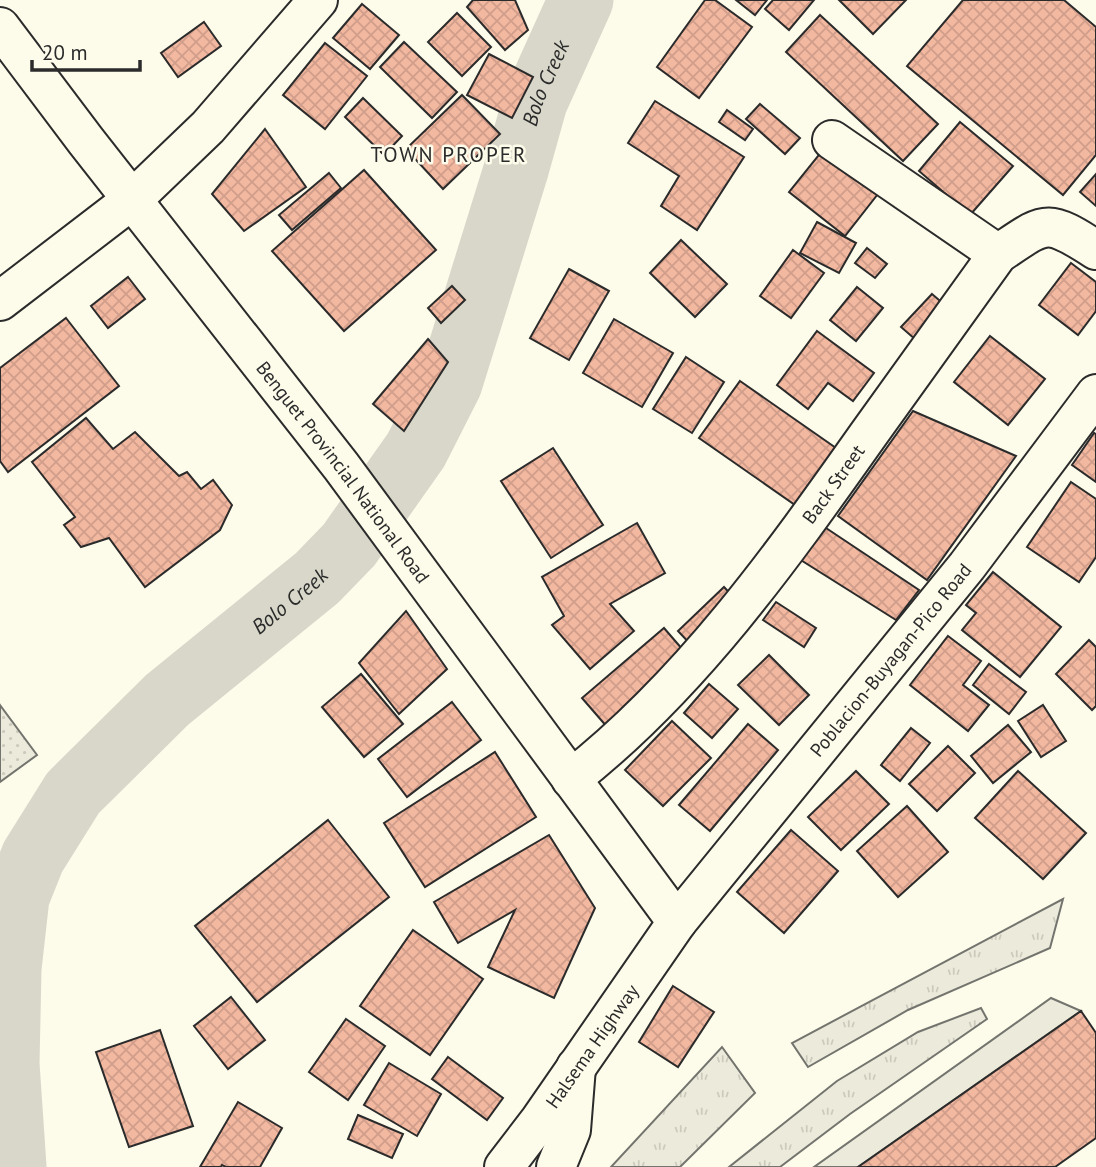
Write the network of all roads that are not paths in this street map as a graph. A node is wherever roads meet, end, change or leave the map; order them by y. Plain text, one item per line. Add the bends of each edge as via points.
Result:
1 (318, 0) edge
2 (0, 27) edge
3 (832, 140) dead end
4 (133, 199) junction
5 (1096, 250) edge
6 (998, 254) junction
7 (0, 301) edge
8 (1096, 394) edge
9 (571, 779) junction
10 (677, 922) junction
11 (576, 1067) junction
12 (504, 1167) edge
13 (556, 1167) edge

1 - 4 main road via 208,127
2 - 4 main road, Benguet Provincial National Road
3 - 6 main road
4 - 7 main road
4 - 9 main road, Benguet Provincial National Road via 341,466
5 - 6 main road, Back Street via 1070,233 1041,227
6 - 9 main road, Back Street via 745,604 618,740
8 - 10 main road, Poblacion-Buyagan-Pico Road via 967,566
9 - 10 main road, Benguet Provincial National Road
10 - 11 main road, Halsema Highway
11 - 12 main road, Halsema Highway
11 - 13 main road via 571,1130

